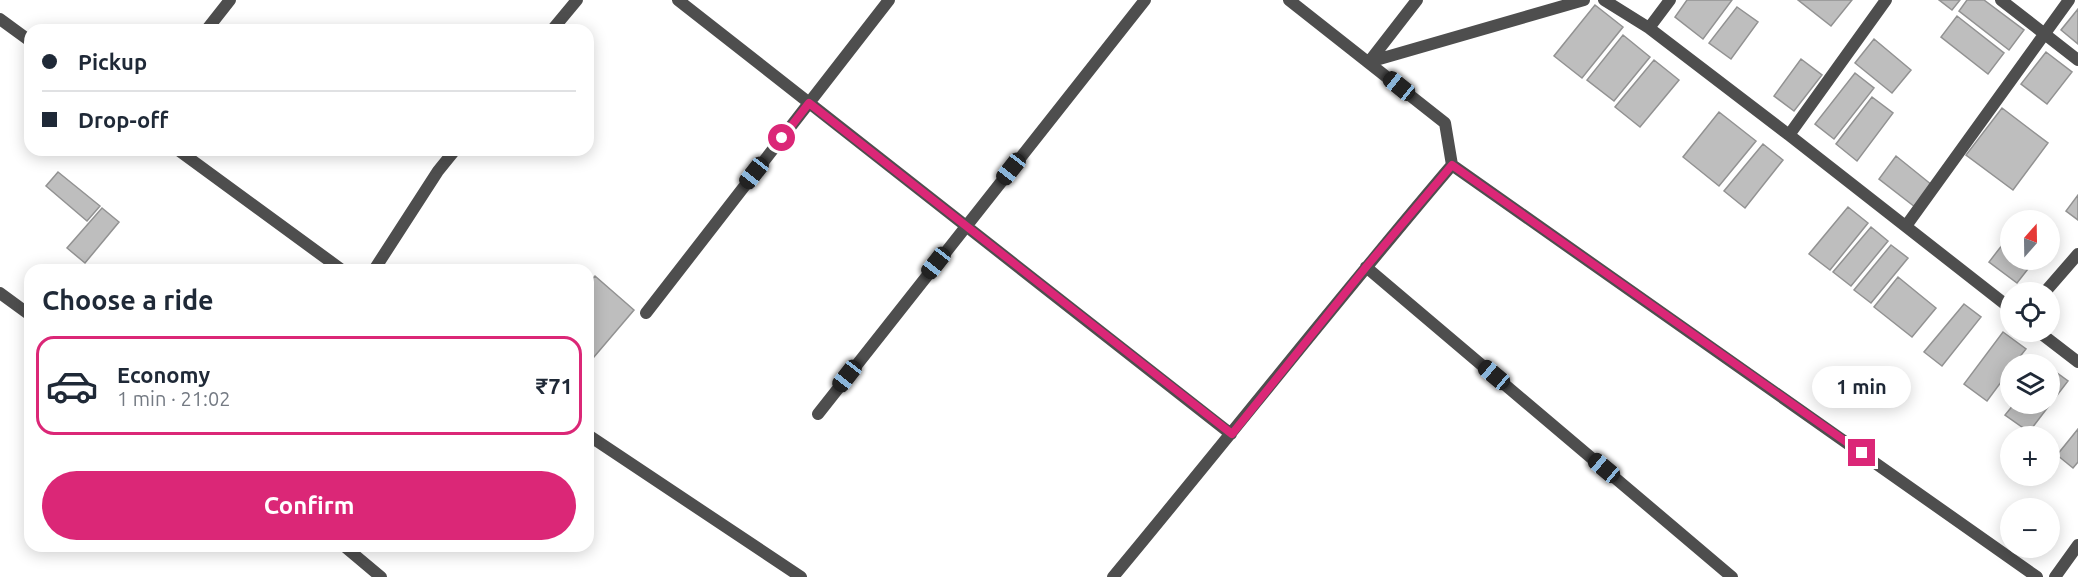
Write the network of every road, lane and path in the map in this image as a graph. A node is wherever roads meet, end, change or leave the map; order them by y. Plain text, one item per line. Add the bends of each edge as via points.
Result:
1 (230, 0) edge
2 (577, 0) edge
3 (678, 0) edge
4 (889, 0) edge
5 (1144, 0) edge
6 (1289, 0) edge
7 (1417, 0) edge
8 (1584, 0) edge
9 (1604, 0) edge
10 (1670, 0) edge
11 (1886, 0) edge
12 (2001, 0) edge
13 (2068, 0) edge
14 (0, 20) edge
15 (211, 24) edge
16 (557, 24) edge
17 (1649, 28) junction
18 (2044, 34) junction
19 (24, 37) edge
20 (2078, 60) edge
21 (1369, 62) junction
22 (809, 103) junction
23 (1789, 135) junction
24 (186, 156) edge
25 (450, 156) edge
26 (1452, 165) junction
27 (966, 226) junction
28 (1905, 226) junction
29 (2078, 254) edge
30 (334, 264) edge
31 (378, 264) edge
32 (1366, 267) junction
33 (2054, 282) edge
34 (0, 294) edge
35 (2000, 300) edge
36 (24, 311) edge
37 (646, 313) dead end
38 (2053, 342) edge
39 (2078, 362) edge
40 (818, 414) dead end
41 (1232, 434) junction
42 (594, 439) edge
43 (2078, 545) edge
44 (351, 552) edge
45 (381, 577) edge
46 (801, 577) edge
47 (1113, 577) edge
48 (1732, 577) edge
49 (2037, 577) edge
50 (2055, 577) edge

1 - 15 street
2 - 16 street
3 - 22 street
4 - 22 street
5 - 27 street
6 - 21 street
7 - 21 street
8 - 21 street
9 - 17 street
10 - 17 street
11 - 23 street
12 - 18 street
13 - 18 street
14 - 19 street
17 - 23 street
18 - 20 street
18 - 28 street
21 - 26 street via 1445,123
22 - 27 street
22 - 37 street
23 - 28 street
24 - 30 street
25 - 31 street
26 - 32 street
26 - 49 street
27 - 40 street
27 - 41 street
28 - 35 street
29 - 33 street
32 - 41 street
32 - 48 street
34 - 36 street
38 - 39 street
41 - 47 street
42 - 46 street
43 - 50 street
44 - 45 street

